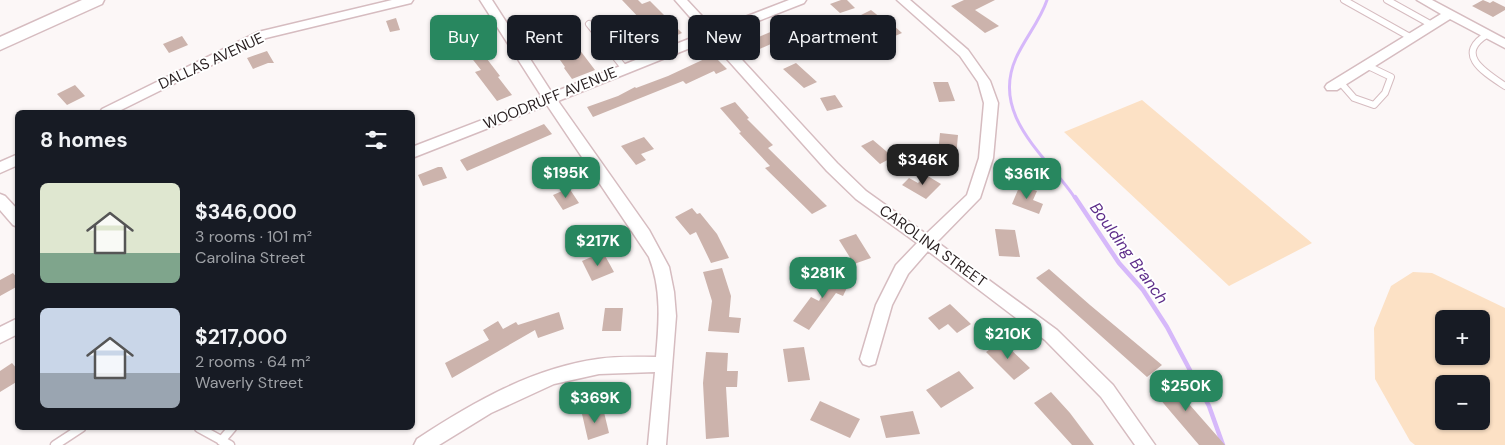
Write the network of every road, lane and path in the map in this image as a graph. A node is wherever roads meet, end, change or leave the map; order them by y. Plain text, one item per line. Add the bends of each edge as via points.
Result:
1 (96, 0) edge
2 (407, 0) edge
3 (486, 0) edge
4 (681, 0) edge
5 (800, 0) edge
6 (903, 0) edge
7 (1344, 0) edge
8 (1387, 0) edge
9 (1423, 0) edge
10 (1450, 14) junction
11 (694, 15) edge
12 (760, 16) edge
13 (589, 24) dead end
14 (1432, 25) junction
15 (1488, 34) junction
16 (1410, 37) junction
17 (0, 44) edge
18 (688, 44) edge
19 (1505, 44) edge
20 (735, 60) edge
21 (1366, 65) junction
22 (625, 69) junction
23 (1336, 84) joint
24 (1505, 86) edge
25 (549, 98) junction
26 (111, 110) edge
27 (415, 152) edge
28 (15, 160) edge
29 (0, 168) edge
30 (0, 200) edge
31 (15, 218) edge
32 (927, 242) junction
33 (15, 327) edge
34 (0, 336) edge
35 (869, 359) dead end
36 (664, 365) junction
37 (78, 430) edge
38 (202, 430) edge
39 (231, 430) edge
40 (225, 443) edge
41 (55, 445) edge
42 (423, 445) edge
43 (658, 445) edge
44 (1146, 445) edge

1 - 17 main road
2 - 26 street, DALLAS AVENUE via 262,36
3 - 25 street
4 - 11 street, CAROLINA STREET
5 - 12 street, WOODRUFF AVENUE
6 - 32 street via 964,53 984,81 991,103 986,158 973,198
7 - 16 lane
8 - 14 lane
9 - 10 street
10 - 14 street
10 - 15 street
13 - 22 lane
14 - 16 street
15 - 19 street
15 - 24 lane via 1475,42 1473,56 1486,72
16 - 21 street
18 - 22 street, WOODRUFF AVENUE
20 - 32 street, CAROLINA STREET via 861,195
21 - 23 street
21 - 23 lane via 1391,78 1382,98 1374,105 1352,97
22 - 25 street, WOODRUFF AVENUE
25 - 27 street, WOODRUFF AVENUE
25 - 36 street via 661,266 669,319
28 - 29 street
30 - 31 street
32 - 35 street via 902,270 888,296
32 - 44 street, CAROLINA STREET via 1051,335 1107,391
33 - 34 street
36 - 42 street via 599,366 550,378 476,414
36 - 43 street
37 - 41 lane
38 - 40 lane
39 - 40 lane

